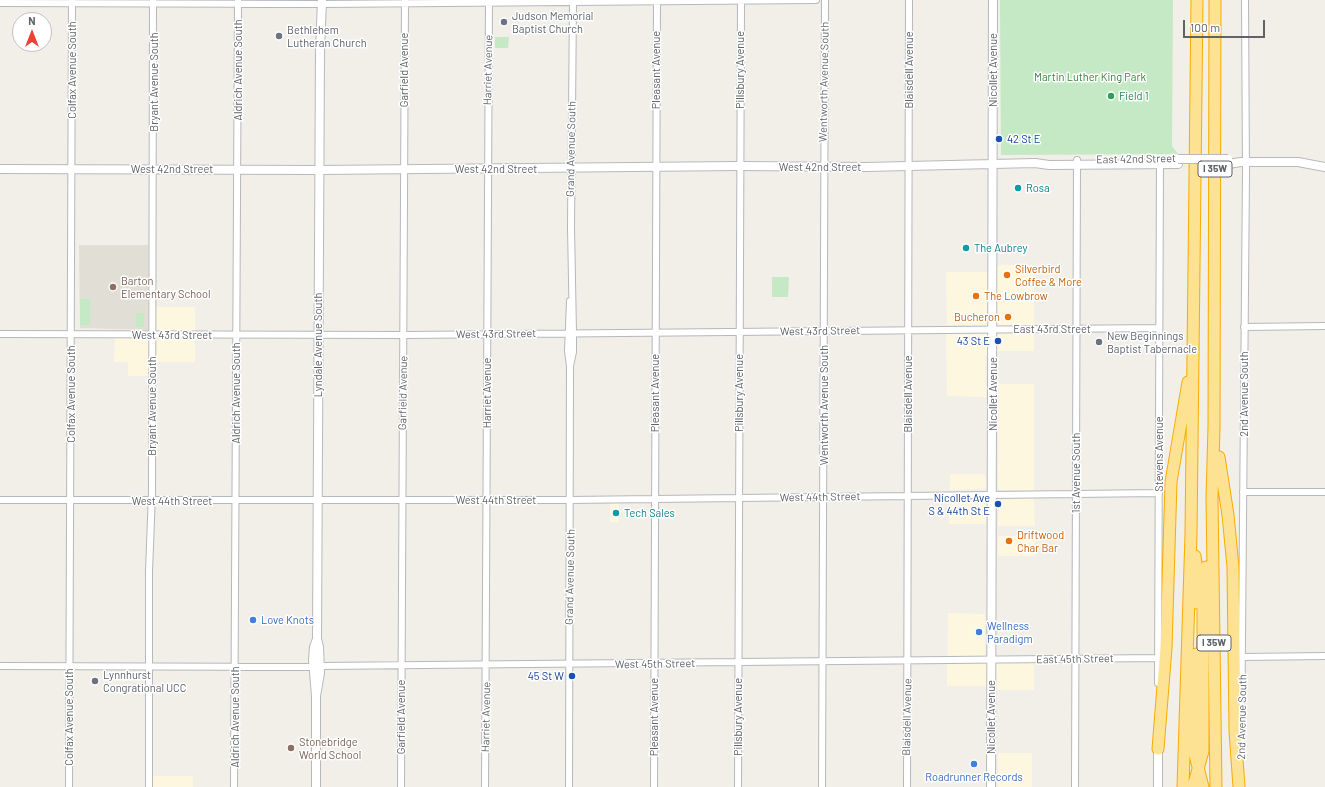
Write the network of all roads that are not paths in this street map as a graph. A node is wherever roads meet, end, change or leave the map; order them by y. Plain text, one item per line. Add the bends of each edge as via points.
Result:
1 (741, 0) edge
2 (816, 0) edge
3 (825, 0) edge
4 (909, 0) edge
5 (993, 0) edge
6 (1197, 0) edge
7 (1215, 0) edge
8 (1245, 0) edge
9 (153, 1) edge
10 (489, 1) edge
11 (573, 1) edge
12 (657, 1) edge
13 (72, 2) edge
14 (238, 2) edge
15 (319, 2) edge
16 (405, 2) edge
17 (0, 3) edge
18 (1077, 162) junction
19 (1160, 162) junction
20 (1246, 162) junction
21 (992, 164) junction
22 (908, 165) junction
23 (739, 166) junction
24 (655, 167) junction
25 (823, 167) junction
26 (1325, 167) edge
27 (72, 168) junction
28 (487, 168) junction
29 (571, 168) junction
30 (0, 169) edge
31 (153, 169) junction
32 (237, 170) junction
33 (319, 170) junction
34 (404, 170) junction
35 (1325, 326) edge
36 (1244, 327) junction
37 (1159, 328) junction
38 (993, 329) junction
39 (1076, 329) junction
40 (908, 330) junction
41 (824, 331) junction
42 (740, 332) junction
43 (570, 333) junction
44 (656, 333) junction
45 (0, 334) edge
46 (71, 334) junction
47 (487, 334) junction
48 (152, 335) junction
49 (236, 335) junction
50 (319, 335) junction
51 (403, 335) junction
52 (1194, 346) junction
53 (1214, 427) junction
54 (1244, 492) junction
55 (1325, 492) edge
56 (1159, 493) junction
57 (1076, 494) junction
58 (993, 495) junction
59 (908, 496) junction
60 (739, 498) junction
61 (824, 498) junction
62 (1212, 498) junction
63 (655, 499) junction
64 (0, 500) edge
65 (70, 500) junction
66 (487, 500) junction
67 (570, 500) junction
68 (152, 501) junction
69 (235, 501) junction
70 (317, 501) junction
71 (402, 501) junction
72 (1191, 534) junction
73 (1325, 656) edge
74 (1243, 657) junction
75 (1158, 658) junction
76 (1075, 659) junction
77 (991, 660) junction
78 (908, 661) junction
79 (823, 662) junction
80 (738, 663) junction
81 (655, 664) junction
82 (487, 665) junction
83 (569, 665) junction
84 (0, 666) edge
85 (70, 666) junction
86 (316, 666) junction
87 (401, 666) junction
88 (150, 667) junction
89 (235, 667) junction
90 (1158, 748) junction
91 (1198, 766) junction
92 (69, 787) edge
93 (150, 787) edge
94 (234, 787) edge
95 (316, 787) edge
96 (401, 787) edge
97 (485, 787) edge
98 (569, 787) edge
99 (654, 787) edge
100 (738, 787) edge
101 (822, 787) edge
102 (907, 787) edge
103 (991, 787) edge
104 (1074, 787) edge
105 (1158, 787) edge
106 (1183, 787) edge
107 (1194, 787) edge
108 (1203, 787) edge
109 (1216, 787) edge
110 (1240, 787) edge

1 - 2 street
1 - 12 street
1 - 23 street, Pillsbury Avenue
3 - 25 street, Wentworth Avenue South
4 - 22 street, Blaisdell Avenue
5 - 21 main road, Nicollet Avenue
6 - 52 highway, I 35W
7 - 53 highway, I 35W
8 - 20 street, 2nd Avenue South
9 - 13 street
9 - 14 street
9 - 31 street, Bryant Avenue South
10 - 11 street
10 - 16 street
10 - 28 street, Harriet Avenue
11 - 12 street
11 - 29 street, Grand Avenue South
12 - 24 street, Pleasant Avenue
13 - 17 street
13 - 27 street, Colfax Avenue South
14 - 15 street
14 - 32 street, Aldrich Avenue South
15 - 16 street
15 - 33 main road, Lyndale Avenue South
16 - 34 street, Garfield Avenue
18 - 19 main road, East 42nd Street
18 - 21 main road, East 42nd Street
18 - 39 street, 1st Avenue South
19 - 20 main road, East 42nd Street
19 - 37 street, Stevens Avenue
20 - 26 main road, East 42nd Street via 1298,162
20 - 36 street, 2nd Avenue South
21 - 22 main road, West 42nd Street
21 - 38 main road, Nicollet Avenue
22 - 25 main road, West 42nd Street
22 - 40 street, Blaisdell Avenue
23 - 24 main road, West 42nd Street
23 - 25 main road, West 42nd Street
23 - 42 street, Pillsbury Avenue
24 - 29 main road, West 42nd Street
24 - 44 street, Pleasant Avenue
25 - 41 street, Wentworth Avenue South
27 - 30 main road, West 42nd Street
27 - 31 main road, West 42nd Street
27 - 46 street, Colfax Avenue South
28 - 29 main road, West 42nd Street
28 - 34 main road, West 42nd Street
28 - 47 street, Harriet Avenue
29 - 43 street, Grand Avenue South
31 - 32 main road, West 42nd Street
31 - 48 street, Bryant Avenue South
32 - 33 main road, West 42nd Street
32 - 49 street, Aldrich Avenue South
33 - 34 main road, West 42nd Street
33 - 50 main road, Lyndale Avenue South
34 - 51 street, Garfield Avenue
35 - 36 street
36 - 54 street, 2nd Avenue South
37 - 39 street, East 43rd Street
37 - 56 street, Stevens Avenue
38 - 39 street, East 43rd Street
38 - 40 street, West 43rd Street
38 - 58 main road, Nicollet Avenue
39 - 57 street, 1st Avenue South
40 - 41 street, West 43rd Street
40 - 59 street, Blaisdell Avenue
41 - 42 street, West 43rd Street
41 - 61 street, Wentworth Avenue South
42 - 44 street, West 43rd Street
42 - 60 street, Pillsbury Avenue
43 - 44 street, West 43rd Street
43 - 47 street, West 43rd Street
43 - 67 street, Grand Avenue South via 573,352 570,366
44 - 63 street, Pleasant Avenue
45 - 46 street, West 43rd Street
46 - 48 street, West 43rd Street
46 - 65 street, Colfax Avenue South
47 - 51 street, West 43rd Street
47 - 66 street, Harriet Avenue
48 - 49 street, West 43rd Street
48 - 68 street, Bryant Avenue South
49 - 50 street, West 43rd Street
49 - 69 street, Aldrich Avenue South
50 - 51 street, West 43rd Street
50 - 70 main road, Lyndale Avenue South
51 - 71 street, Garfield Avenue
52 - 72 highway, I 35W
52 - 90 highway via 1171,482 1166,648
53 - 62 highway, I 35W
53 - 110 highway via 1228,515 1233,567 1235,724
54 - 55 street
54 - 74 street, 2nd Avenue South
56 - 57 street, West 44th Street
56 - 75 street, Stevens Avenue
57 - 58 street, West 44th Street
57 - 76 street, 1st Avenue South
58 - 59 street, West 44th Street
58 - 77 main road, Nicollet Avenue
59 - 61 street, West 44th Street
59 - 78 street, Blaisdell Avenue
60 - 61 street, West 44th Street
60 - 63 street, West 44th Street
60 - 80 street, Pillsbury Avenue
61 - 79 street, Wentworth Avenue South
62 - 91 highway via 1203,607 1203,751
62 - 109 highway, I 35W
63 - 67 street, West 44th Street
63 - 81 street, Pleasant Avenue
64 - 65 street, West 44th Street
65 - 68 street, West 44th Street
65 - 85 street, Colfax Avenue South
66 - 67 street, West 44th Street
66 - 71 street, West 44th Street
66 - 82 street, Harriet Avenue
67 - 83 street, Grand Avenue South
68 - 69 street, West 44th Street
68 - 88 street, Bryant Avenue South via 149,571
69 - 70 street, West 44th Street
69 - 89 street, Aldrich Avenue South
70 - 71 street, West 44th Street
70 - 86 main road, Lyndale Avenue South via 317,639 314,647
71 - 87 street, Garfield Avenue
72 - 91 highway via 1197,570 1194,751
72 - 106 highway, I 35W
73 - 74 street
74 - 110 street, 2nd Avenue South
75 - 76 street, East 45th Street
75 - 90 street, Stevens Avenue
76 - 77 street, East 45th Street
76 - 104 street, 1st Avenue South
77 - 78 street, West 45th Street
77 - 103 main road, Nicollet Avenue
78 - 79 street, West 45th Street
78 - 102 street, Blaisdell Avenue
79 - 80 street, West 45th Street
79 - 101 street, Wentworth Avenue South
80 - 81 street, West 45th Street
80 - 100 street, Pillsbury Avenue
81 - 83 street, West 45th Street
81 - 99 street, Pleasant Avenue
82 - 83 street, West 45th Street
82 - 87 street, West 45th Street
82 - 97 street, Harriet Avenue
83 - 98 street, Grand Avenue South
84 - 85 street, West 45th Street
85 - 88 street, West 45th Street
85 - 92 street, Colfax Avenue South
86 - 87 street, West 45th Street
86 - 89 street, West 45th Street
86 - 95 main road, Lyndale Avenue South
87 - 96 street, Garfield Avenue
88 - 89 street, West 45th Street
88 - 93 street, Bryant Avenue South
89 - 94 street, Aldrich Avenue South
90 - 105 main road
91 - 107 highway
91 - 108 highway

